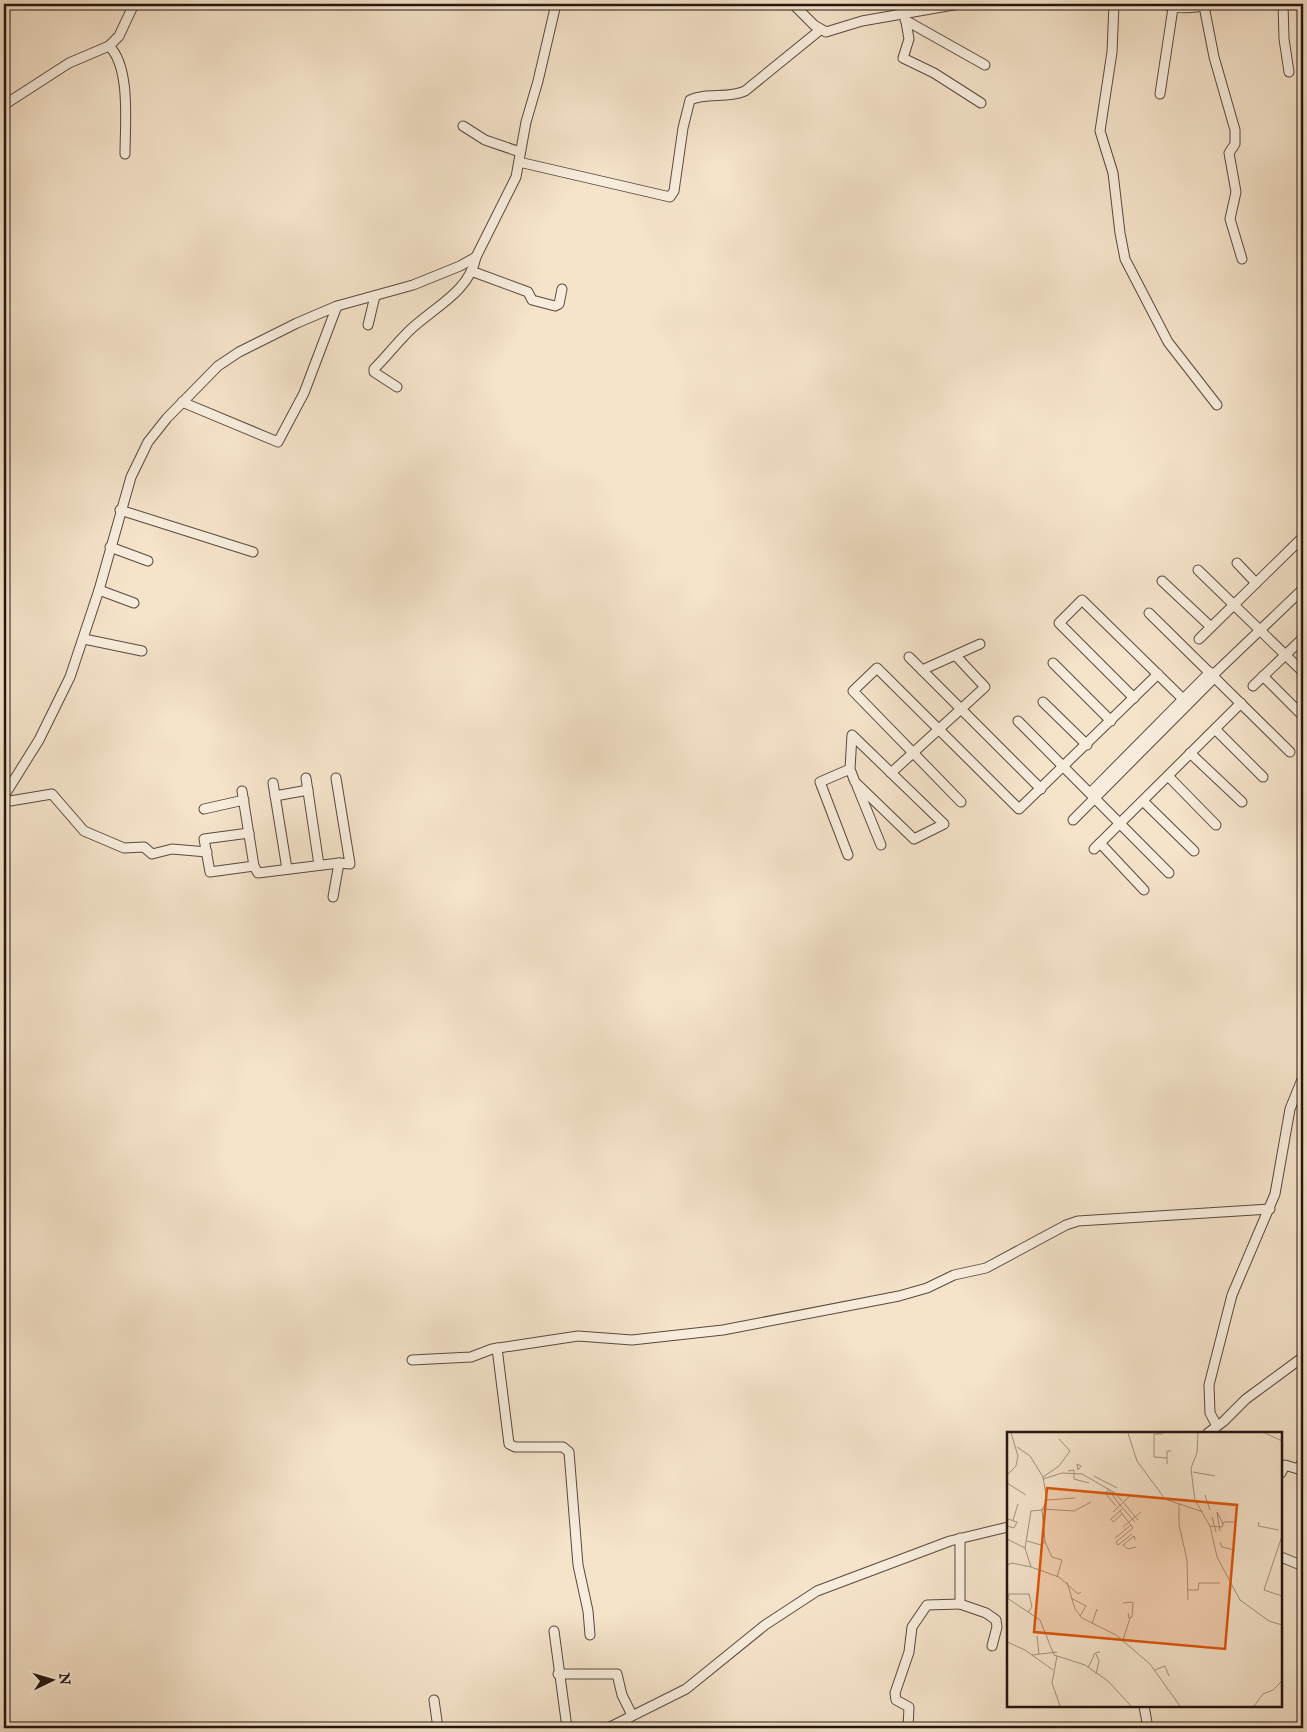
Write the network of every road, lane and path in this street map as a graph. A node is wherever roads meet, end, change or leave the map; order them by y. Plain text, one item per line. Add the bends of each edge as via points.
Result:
1 (134, 4) edge
2 (556, 4) edge
3 (793, 4) edge
4 (959, 4) edge
5 (1114, 4) edge
6 (1164, 4) edge
7 (1282, 4) edge
8 (1208, 5) edge
9 (1173, 8) junction
10 (903, 18) junction
11 (820, 30) junction
12 (109, 46) junction
13 (985, 65) dead end
14 (1289, 72) dead end
15 (1160, 94) dead end
16 (981, 103) dead end
17 (4, 105) edge
18 (464, 126) dead end
19 (125, 154) dead end
20 (519, 157) junction
21 (476, 256) junction
22 (1242, 259) dead end
23 (471, 271) junction
24 (562, 289) dead end
25 (375, 296) junction
26 (337, 306) junction
27 (368, 325) dead end
28 (398, 387) dead end
29 (182, 402) junction
30 (1217, 405) dead end
31 (120, 510) junction
32 (1303, 538) edge
33 (110, 547) junction
34 (253, 552) dead end
35 (148, 561) dead end
36 (1237, 563) dead end
37 (1198, 570) dead end
38 (1162, 581) dead end
39 (1256, 583) junction
40 (1303, 589) edge
41 (99, 590) junction
42 (134, 602) dead end
43 (1234, 604) junction
44 (1149, 613) dead end
45 (1211, 627) junction
46 (1260, 629) junction
47 (1303, 638) edge
48 (84, 639) junction
49 (1198, 639) dead end
50 (980, 644) dead end
51 (142, 651) dead end
52 (1286, 654) junction
53 (956, 656) junction
54 (909, 658) dead end
55 (1053, 663) dead end
56 (922, 670) junction
57 (1303, 672) edge
58 (1158, 674) junction
59 (1213, 675) junction
60 (1263, 676) junction
61 (1253, 686) dead end
62 (1134, 698) junction
63 (1183, 699) junction
64 (1043, 702) dead end
65 (1241, 703) junction
66 (960, 709) junction
67 (1301, 714) dead end
68 (1018, 721) dead end
69 (1111, 721) junction
70 (938, 728) junction
71 (1215, 729) junction
72 (1087, 745) junction
73 (913, 752) junction
74 (1290, 752) dead end
75 (1190, 753) junction
76 (1064, 767) junction
77 (850, 769) junction
78 (891, 773) junction
79 (1168, 776) junction
80 (1263, 777) dead end
81 (306, 778) dead end
82 (336, 778) dead end
83 (855, 782) junction
84 (273, 783) dead end
85 (1041, 789) junction
86 (308, 790) junction
87 (242, 791) dead end
88 (1093, 794) junction
89 (4, 796) edge
90 (275, 796) junction
91 (244, 800) junction
92 (1143, 801) junction
93 (4, 802) edge
94 (962, 802) dead end
95 (1242, 802) dead end
96 (204, 808) dead end
97 (1073, 820) dead end
98 (1121, 823) junction
99 (1216, 825) dead end
100 (249, 832) junction
101 (881, 845) dead end
102 (1194, 851) dead end
103 (206, 852) junction
104 (848, 855) dead end
105 (339, 863) junction
106 (319, 865) junction
107 (254, 866) junction
108 (287, 869) junction
109 (1169, 873) dead end
110 (1144, 890) dead end
111 (333, 897) dead end
112 (1303, 1077) edge
113 (1270, 1209) junction
114 (497, 1348) junction
115 (1303, 1357) edge
116 (412, 1360) dead end
117 (1217, 1426) junction
118 (1209, 1432) edge
119 (1303, 1462) edge
120 (1282, 1471) edge
121 (1007, 1527) edge
122 (960, 1538) junction
123 (1282, 1558) edge
124 (1303, 1566) edge
125 (960, 1604) junction
126 (554, 1631) dead end
127 (590, 1635) dead end
128 (992, 1646) dead end
129 (558, 1674) junction
130 (434, 1700) dead end
131 (1144, 1707) edge
132 (632, 1715) junction
133 (438, 1728) edge
134 (567, 1728) edge
135 (608, 1728) edge
136 (908, 1728) edge
137 (1148, 1728) edge

1 - 12 street via 119,36
2 - 20 street
3 - 11 street
4 - 10 street
5 - 30 street via 1112,52 1100,131 1113,173 1125,259 1168,342
6 - 9 street
7 - 14 street via 1284,49
8 - 9 street
8 - 22 street via 1214,56 1235,130 1235,144 1229,154 1236,192 1230,219
9 - 15 street
10 - 11 street via 862,21 830,32
10 - 13 street
10 - 16 street via 909,39 902,55 904,60 934,73
11 - 20 street via 745,91 732,96 690,100 674,191 670,197 603,183
12 - 17 street via 69,63
12 - 19 street via 115,52 124,83
18 - 20 street
20 - 21 street via 516,177
21 - 23 street
21 - 25 street via 418,284
23 - 24 street via 528,292 533,300 556,306
23 - 28 street via 452,297 409,331 374,369
25 - 26 street
25 - 27 street
26 - 29 street via 229,358
26 - 29 street via 304,393 278,442
29 - 31 street via 144,450 130,477
31 - 33 street
31 - 34 street
32 - 39 street
33 - 35 street
33 - 41 street
36 - 39 street
37 - 43 street
38 - 45 street
39 - 43 street
40 - 46 street
41 - 42 street
41 - 48 street
43 - 45 street
43 - 46 street
44 - 59 street
45 - 49 street
46 - 52 street
46 - 59 street
47 - 52 street
48 - 51 street
48 - 89 street via 46,726
50 - 53 street
52 - 57 street
52 - 60 street
53 - 56 street
53 - 66 street via 985,687
54 - 56 street
55 - 69 street
56 - 66 street
58 - 62 street
58 - 62 street via 1082,600 1059,622
58 - 63 street
59 - 63 street
59 - 65 street
59 - 88 street
60 - 61 street
60 - 67 street
62 - 69 street
63 - 88 street
64 - 72 street
65 - 71 street
65 - 74 street
66 - 70 street
66 - 85 street
68 - 76 street
69 - 72 street
70 - 73 street
70 - 73 street via 877,668 853,691
70 - 85 street via 1019,809
71 - 75 street
71 - 80 street
72 - 76 street
73 - 78 street
73 - 94 street
75 - 79 street
75 - 95 street
76 - 85 street
76 - 88 street
77 - 78 street via 852,734
77 - 83 street
77 - 104 street via 820,782
78 - 83 street via 944,824 914,839
79 - 92 street
79 - 99 street
81 - 86 street
82 - 105 street via 350,864
83 - 101 street
84 - 90 street
86 - 90 street
86 - 106 street
87 - 91 street
88 - 97 street
88 - 98 street
90 - 108 street
91 - 96 street
91 - 100 street
92 - 98 street
92 - 102 street
93 - 103 street via 52,794 84,831 124,848 144,847 152,854 172,849
98 - 109 street
98 - 110 street via 1097,846
100 - 103 street via 204,840
100 - 107 street
103 - 107 street via 210,872
105 - 106 street
105 - 111 street
106 - 108 street
107 - 108 street via 258,873
112 - 113 street via 1290,1109
113 - 114 street via 1078,1222 1066,1225 986,1268 954,1275 927,1288 774,1320 638,1340 608,1340 582,1335
113 - 117 street via 1232,1295 1209,1385 1210,1412
114 - 116 street via 471,1357
114 - 127 street via 509,1444 515,1447 563,1447 569,1452 578,1565
115 - 117 street via 1246,1399
117 - 118 street
119 - 120 street via 1298,1469 1285,1465
121 - 122 street
122 - 125 street
122 - 132 street via 817,1591 765,1625 686,1688
123 - 124 street
125 - 128 street via 996,1620
125 - 136 street via 927,1605 912,1627 909,1652 895,1693 896,1700 909,1707
126 - 129 street
129 - 132 street via 617,1674 622,1695
129 - 134 street
130 - 133 street
131 - 137 street
132 - 135 street

